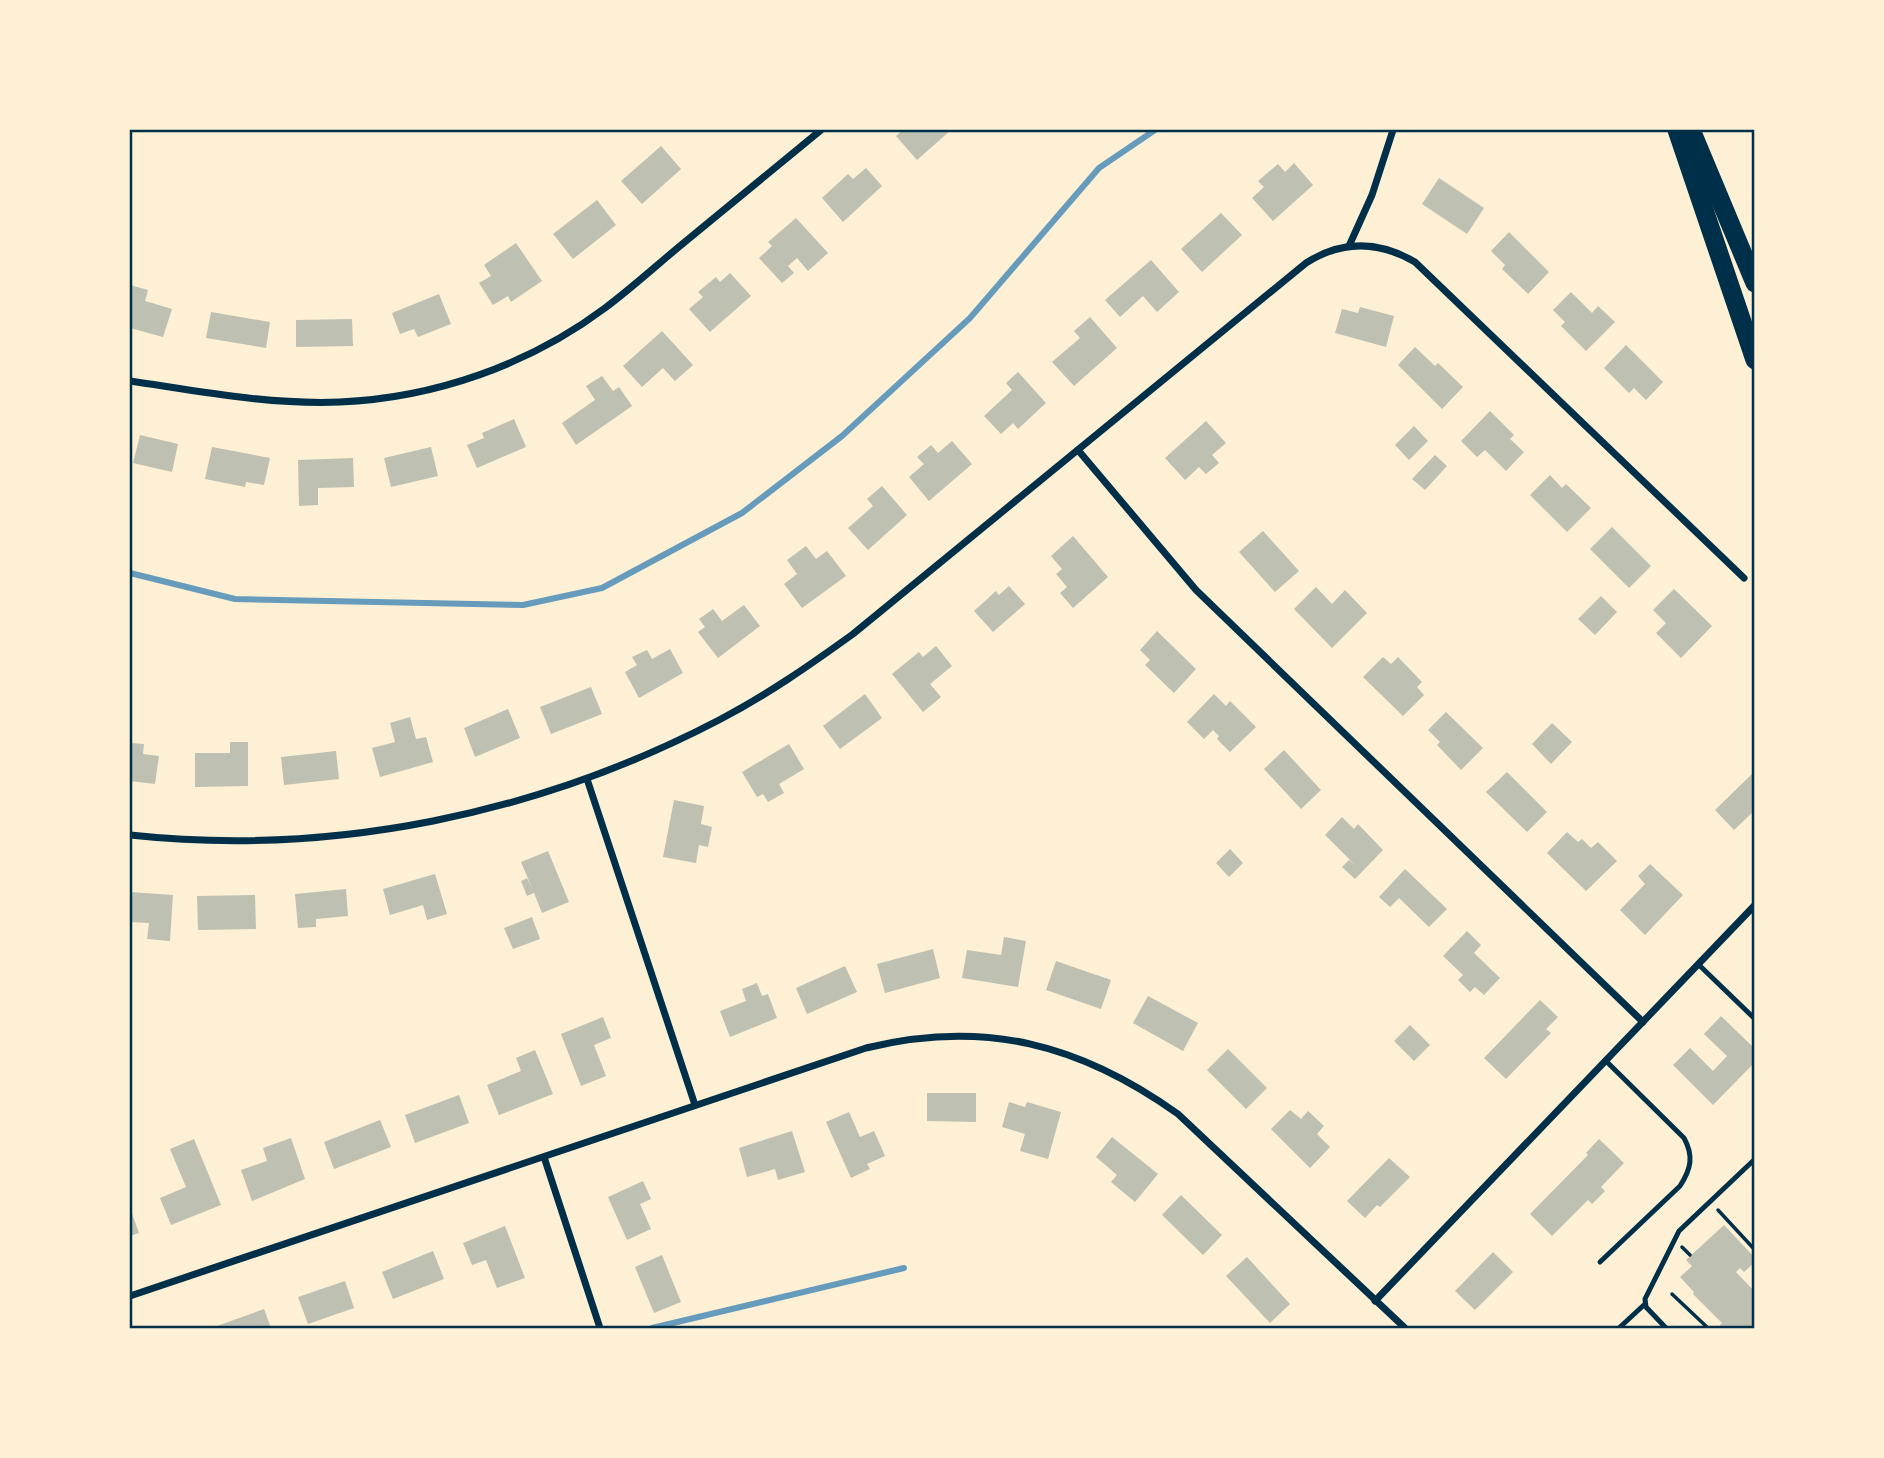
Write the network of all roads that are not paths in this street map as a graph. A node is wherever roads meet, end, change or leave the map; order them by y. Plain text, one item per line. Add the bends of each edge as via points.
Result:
1 (821, 130) edge
2 (1394, 130) edge
3 (1677, 130) edge
4 (1691, 130) edge
5 (1349, 246) junction
6 (1755, 283) edge
7 (1755, 360) edge
8 (130, 381) edge
9 (1078, 450) junction
10 (1744, 578) dead end
11 (587, 779) junction
12 (130, 835) edge
13 (1755, 905) edge
14 (1698, 964) junction
15 (1755, 1019) edge
16 (1643, 1022) junction
17 (1605, 1060) junction
18 (695, 1105) junction
19 (544, 1157) junction
20 (1755, 1159) edge
21 (1600, 1262) dead end
22 (130, 1296) edge
23 (1376, 1301) junction
24 (1645, 1304) junction
25 (600, 1328) edge
26 (1405, 1328) edge
27 (1619, 1328) edge
28 (1666, 1328) edge

1 - 8 street via 604,308 519,359 465,380 384,398 338,402 256,399
2 - 5 street
3 - 7 highway
4 - 6 highway
5 - 9 street via 1306,263
5 - 10 street via 1383,247 1415,262
9 - 11 street via 887,608 805,668 720,719
9 - 16 street via 1196,590
11 - 12 street via 481,811 361,833 245,840
11 - 18 street
13 - 14 street
14 - 15 lane
14 - 16 street
16 - 17 street
17 - 21 lane via 1684,1138 1691,1161 1680,1186
17 - 23 street
18 - 19 street
18 - 23 street via 866,1048 926,1036 1022,1042 1069,1054 1107,1069 1178,1114
19 - 22 street
19 - 25 street
20 - 24 lane via 1677,1234
23 - 26 street
24 - 27 lane
24 - 28 lane

